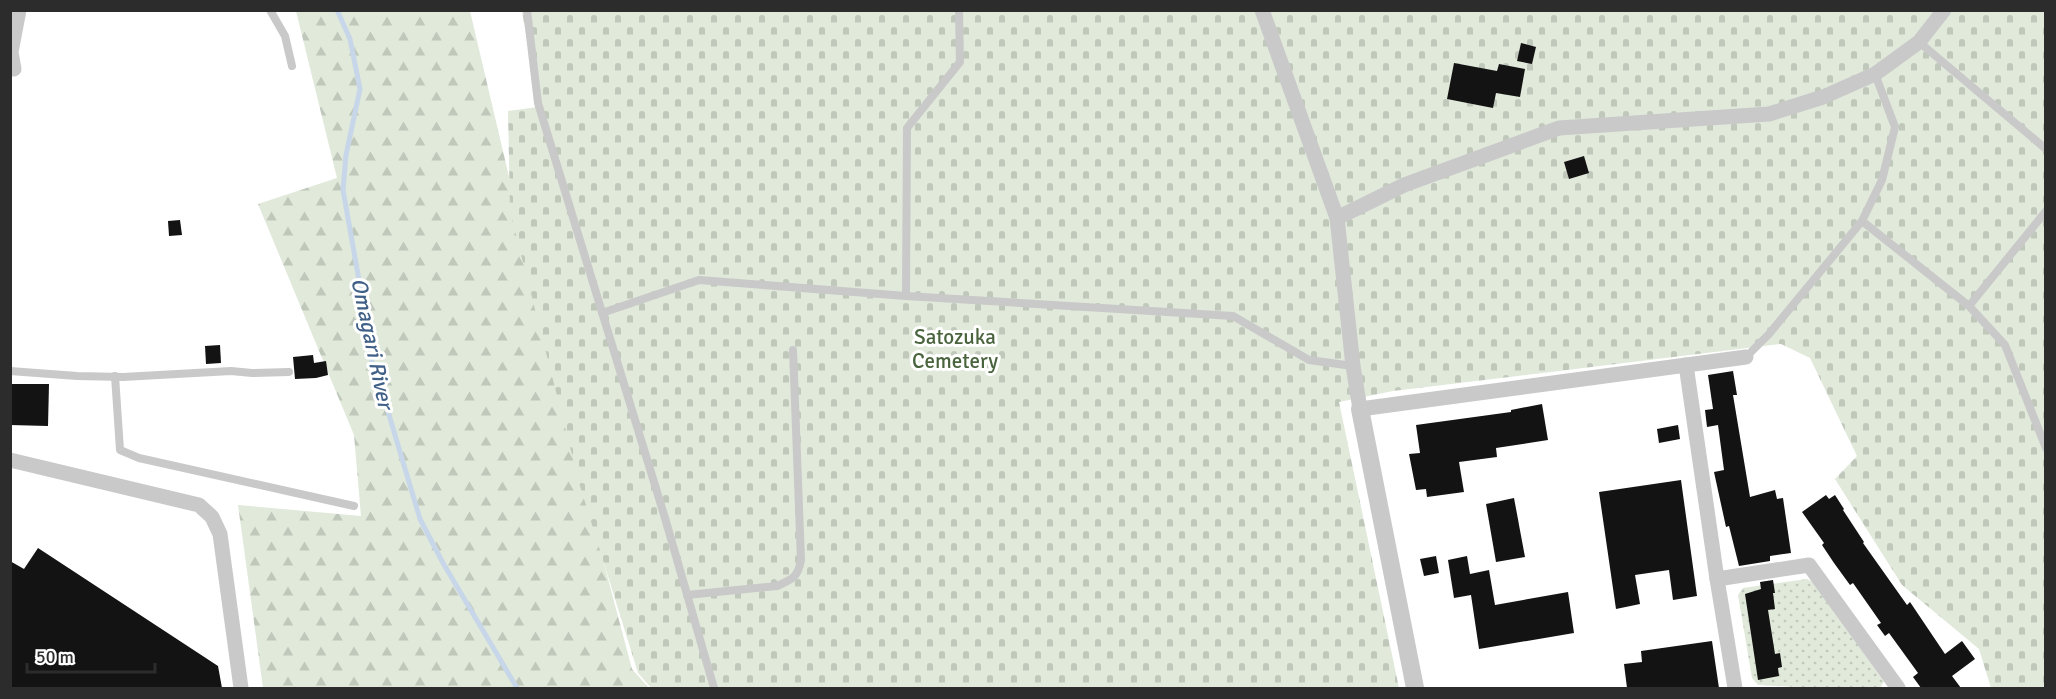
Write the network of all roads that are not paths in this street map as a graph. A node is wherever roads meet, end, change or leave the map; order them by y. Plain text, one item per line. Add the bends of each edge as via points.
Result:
1 (19, 10) edge
2 (270, 10) edge
3 (527, 10) edge
4 (959, 10) edge
5 (1262, 10) edge
6 (1944, 10) edge
7 (1919, 42) junction
8 (292, 66) dead end
9 (14, 69) dead end
10 (1875, 74) junction
11 (2046, 148) edge
12 (2046, 211) edge
13 (1337, 218) junction
14 (1862, 221) junction
15 (906, 296) junction
16 (1969, 306) junction
17 (602, 313) junction
18 (793, 350) dead end
19 (1746, 357) joint
20 (1686, 365) junction
21 (1353, 366) junction
22 (10, 371) edge
23 (289, 372) dead end
24 (115, 376) junction
25 (1360, 409) junction
26 (2046, 448) edge
27 (10, 460) edge
28 (354, 506) dead end
29 (1717, 579) junction
30 (687, 595) junction
31 (241, 688) edge
32 (714, 688) edge
33 (1415, 688) edge
34 (1735, 688) edge
35 (1898, 688) edge

1 - 9 street via 11,52
2 - 8 lane via 285,36
3 - 17 lane via 538,103
4 - 15 lane via 960,62 907,128
5 - 13 street
6 - 7 street
7 - 10 street
7 - 11 lane
10 - 13 street via 1823,97 1769,114 1559,128 1404,185
10 - 14 lane via 1895,127 1882,180
12 - 16 lane
13 - 21 street
14 - 16 lane
14 - 19 lane
15 - 17 lane via 699,280
15 - 21 lane via 1233,316 1309,360
16 - 26 lane via 2005,345
17 - 30 lane
18 - 30 lane via 799,572 777,586
19 - 20 street
20 - 25 street
20 - 29 street
21 - 25 street
22 - 24 lane
23 - 24 lane
24 - 28 lane via 120,450 139,458
25 - 33 street
27 - 31 street via 199,505 212,517 220,534
29 - 34 street
29 - 35 street via 1809,565
30 - 32 lane

